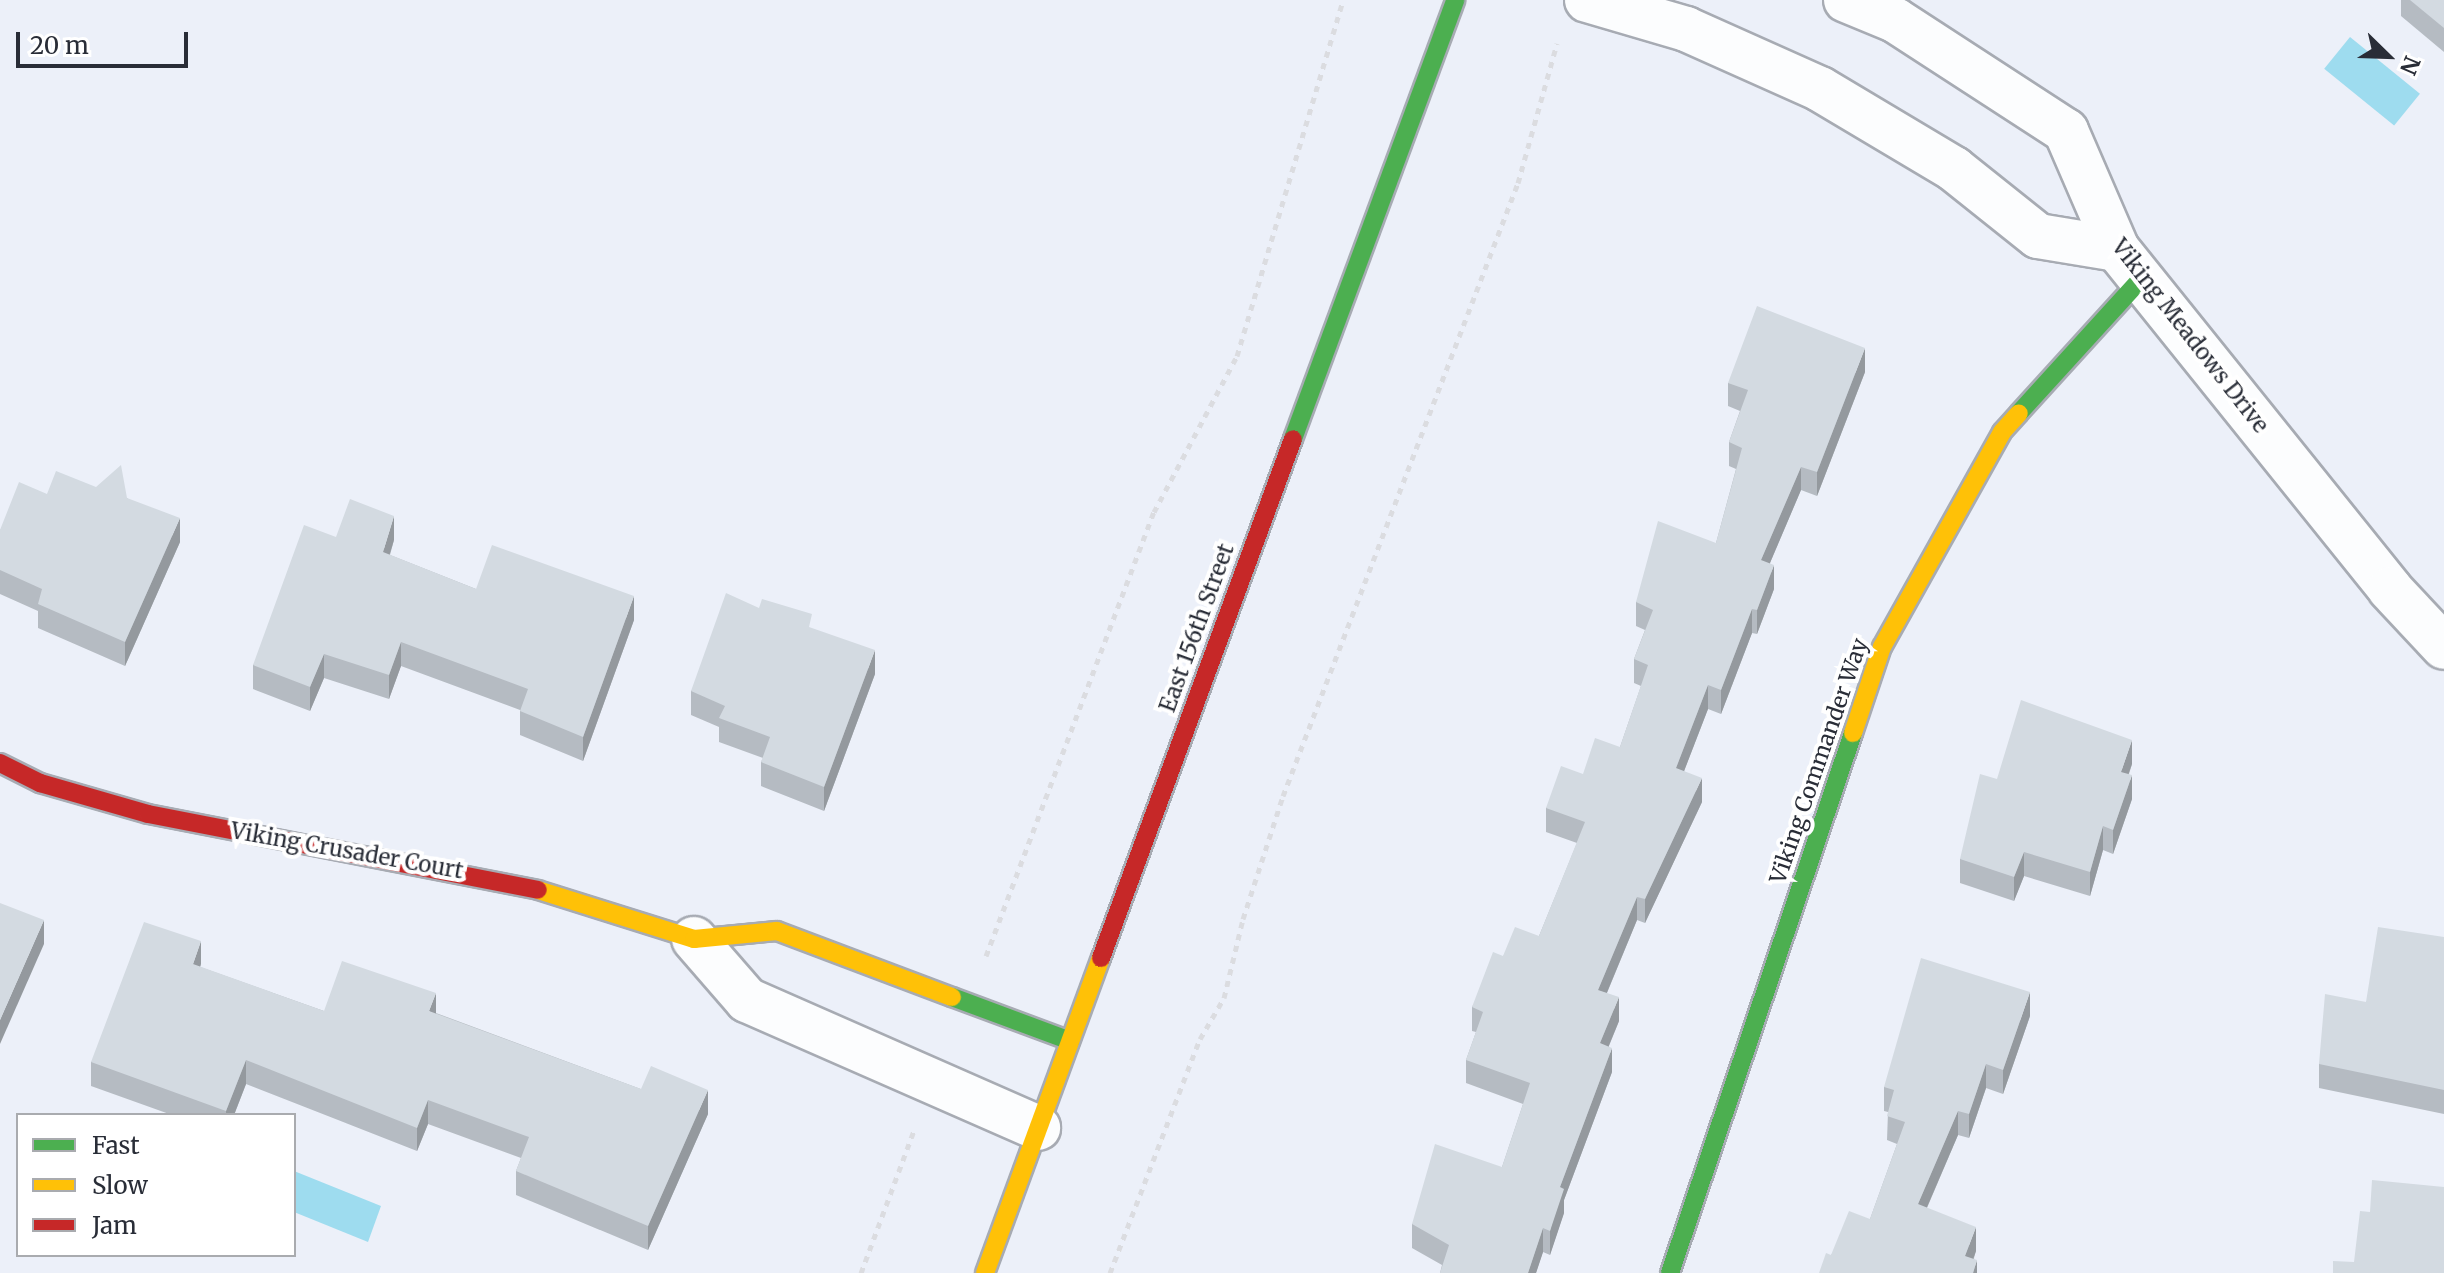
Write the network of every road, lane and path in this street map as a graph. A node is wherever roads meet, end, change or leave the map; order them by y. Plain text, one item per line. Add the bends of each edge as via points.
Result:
1 (1343, 0) edge
2 (1455, 0) edge
3 (1846, 0) edge
4 (1574, 14) edge
5 (2129, 264) junction
6 (2444, 647) edge
7 (0, 763) edge
8 (694, 939) junction
9 (967, 1006) junction
10 (1070, 1041) junction
11 (931, 1083) junction
12 (1038, 1128) junction
13 (861, 1273) edge
14 (985, 1273) edge
15 (1110, 1273) edge
16 (1670, 1273) edge

1 - 9 path via 1237,356 1154,512
2 - 10 street, East 156th Street
3 - 5 street, Viking Meadows Drive via 1895,20 2066,131
4 - 5 street via 1686,29 1820,89 1954,169 2038,236
4 - 15 path via 1518,183 1283,796 1224,998 1200,1039
5 - 6 street, Viking Meadows Drive via 2390,589
5 - 16 street, Viking Commander Way via 2002,432 1882,647
7 - 8 street, Viking Crusader Court via 40,783 148,814 510,881
8 - 9 street, Viking Crusader Court via 777,931
8 - 11 street via 747,1000
9 - 10 street, Viking Crusader Court
10 - 12 street, East 156th Street
11 - 12 street
11 - 13 path
12 - 14 street, East 156th Street

